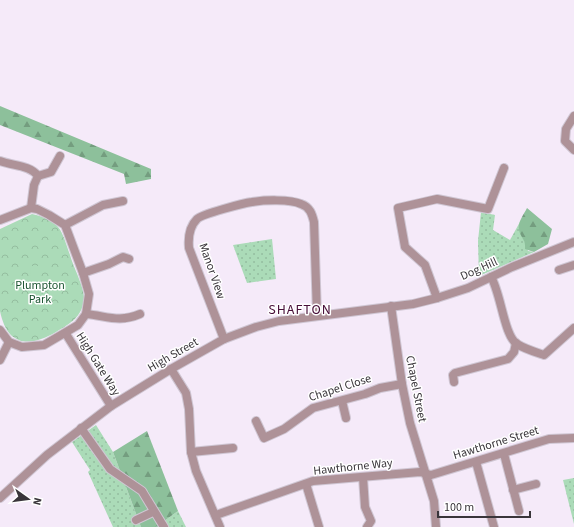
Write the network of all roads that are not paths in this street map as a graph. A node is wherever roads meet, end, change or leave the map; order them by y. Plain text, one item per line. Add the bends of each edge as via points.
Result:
1 (574, 116) edge
2 (574, 150) edge
3 (60, 156) dead end
4 (0, 161) edge
5 (504, 168) dead end
6 (38, 176) junction
7 (123, 201) dead end
8 (31, 208) junction
9 (0, 220) edge
10 (65, 225) junction
11 (574, 242) edge
12 (129, 259) dead end
13 (574, 265) edge
14 (559, 270) dead end
15 (83, 273) junction
16 (492, 277) junction
17 (437, 298) junction
18 (391, 306) junction
19 (86, 314) junction
20 (140, 314) dead end
21 (317, 315) junction
22 (574, 328) edge
23 (0, 330) edge
24 (66, 334) junction
25 (224, 339) junction
26 (9, 342) junction
27 (516, 343) junction
28 (0, 360) edge
29 (171, 369) junction
30 (454, 382) dead end
31 (402, 384) junction
32 (342, 401) junction
33 (111, 406) junction
34 (346, 418) dead end
35 (256, 421) dead end
36 (81, 428) junction
37 (574, 438) edge
38 (233, 448) dead end
39 (191, 452) junction
40 (504, 454) junction
41 (476, 462) junction
42 (426, 474) junction
43 (363, 477) junction
44 (306, 484) junction
45 (536, 484) dead end
46 (513, 490) junction
47 (0, 498) edge
48 (519, 511) dead end
49 (153, 512) junction
50 (216, 515) junction
51 (136, 520) dead end
52 (164, 527) edge
53 (220, 527) edge
54 (319, 527) edge
55 (368, 527) edge
56 (436, 527) edge
57 (494, 527) edge

1 - 2 street via 566,128 565,141
3 - 6 street via 51,172
4 - 6 street via 34,170
5 - 17 street via 503,180 492,209 436,199 398,208 405,247 426,265
6 - 8 street
7 - 10 street via 103,205
8 - 9 street
8 - 10 street
10 - 15 street
11 - 16 street, Dog Hill
12 - 15 street via 123,257
13 - 14 street
15 - 19 street via 89,294
16 - 17 street, Dog Hill
16 - 27 street via 510,337
17 - 18 street, Dog Hill
18 - 21 street, High Street
18 - 31 street, Chapel Street
19 - 20 street via 117,320
19 - 24 street via 78,325
21 - 25 street, High Street via 256,327
21 - 25 street, Manor View via 312,213 301,204 291,201 252,202 198,218 191,227 188,237 189,248
22 - 27 street via 544,355
23 - 26 street
24 - 26 street via 44,345 33,347 22,347
24 - 33 street, High Gate Way
25 - 29 street, High Street
26 - 28 street
27 - 30 street via 514,352 508,359 455,373
29 - 33 street, High Street
29 - 39 street via 186,393
31 - 32 street, Chapel Close via 380,388
31 - 42 street, Chapel Street via 410,423
32 - 34 street
32 - 35 street, Chapel Close via 313,408 284,429 264,438
33 - 36 street, High Street
36 - 47 street, High Street
36 - 49 street via 110,469 142,491 151,503
37 - 40 street, Hawthorne Street via 549,439
38 - 39 street
39 - 50 street via 196,471
40 - 41 street, Hawthorne Street
40 - 46 street
41 - 42 street, Hawthorne Street via 431,475
41 - 57 street
42 - 43 street, Hawthorne Way via 420,472
42 - 56 street, Chapel Street via 434,501
43 - 44 street, Hawthorne Way via 313,481
43 - 55 street via 365,507 371,520
44 - 50 street, Hawthorne Way
44 - 54 street
45 - 46 street
46 - 48 street
49 - 51 street
49 - 52 street
50 - 53 street

